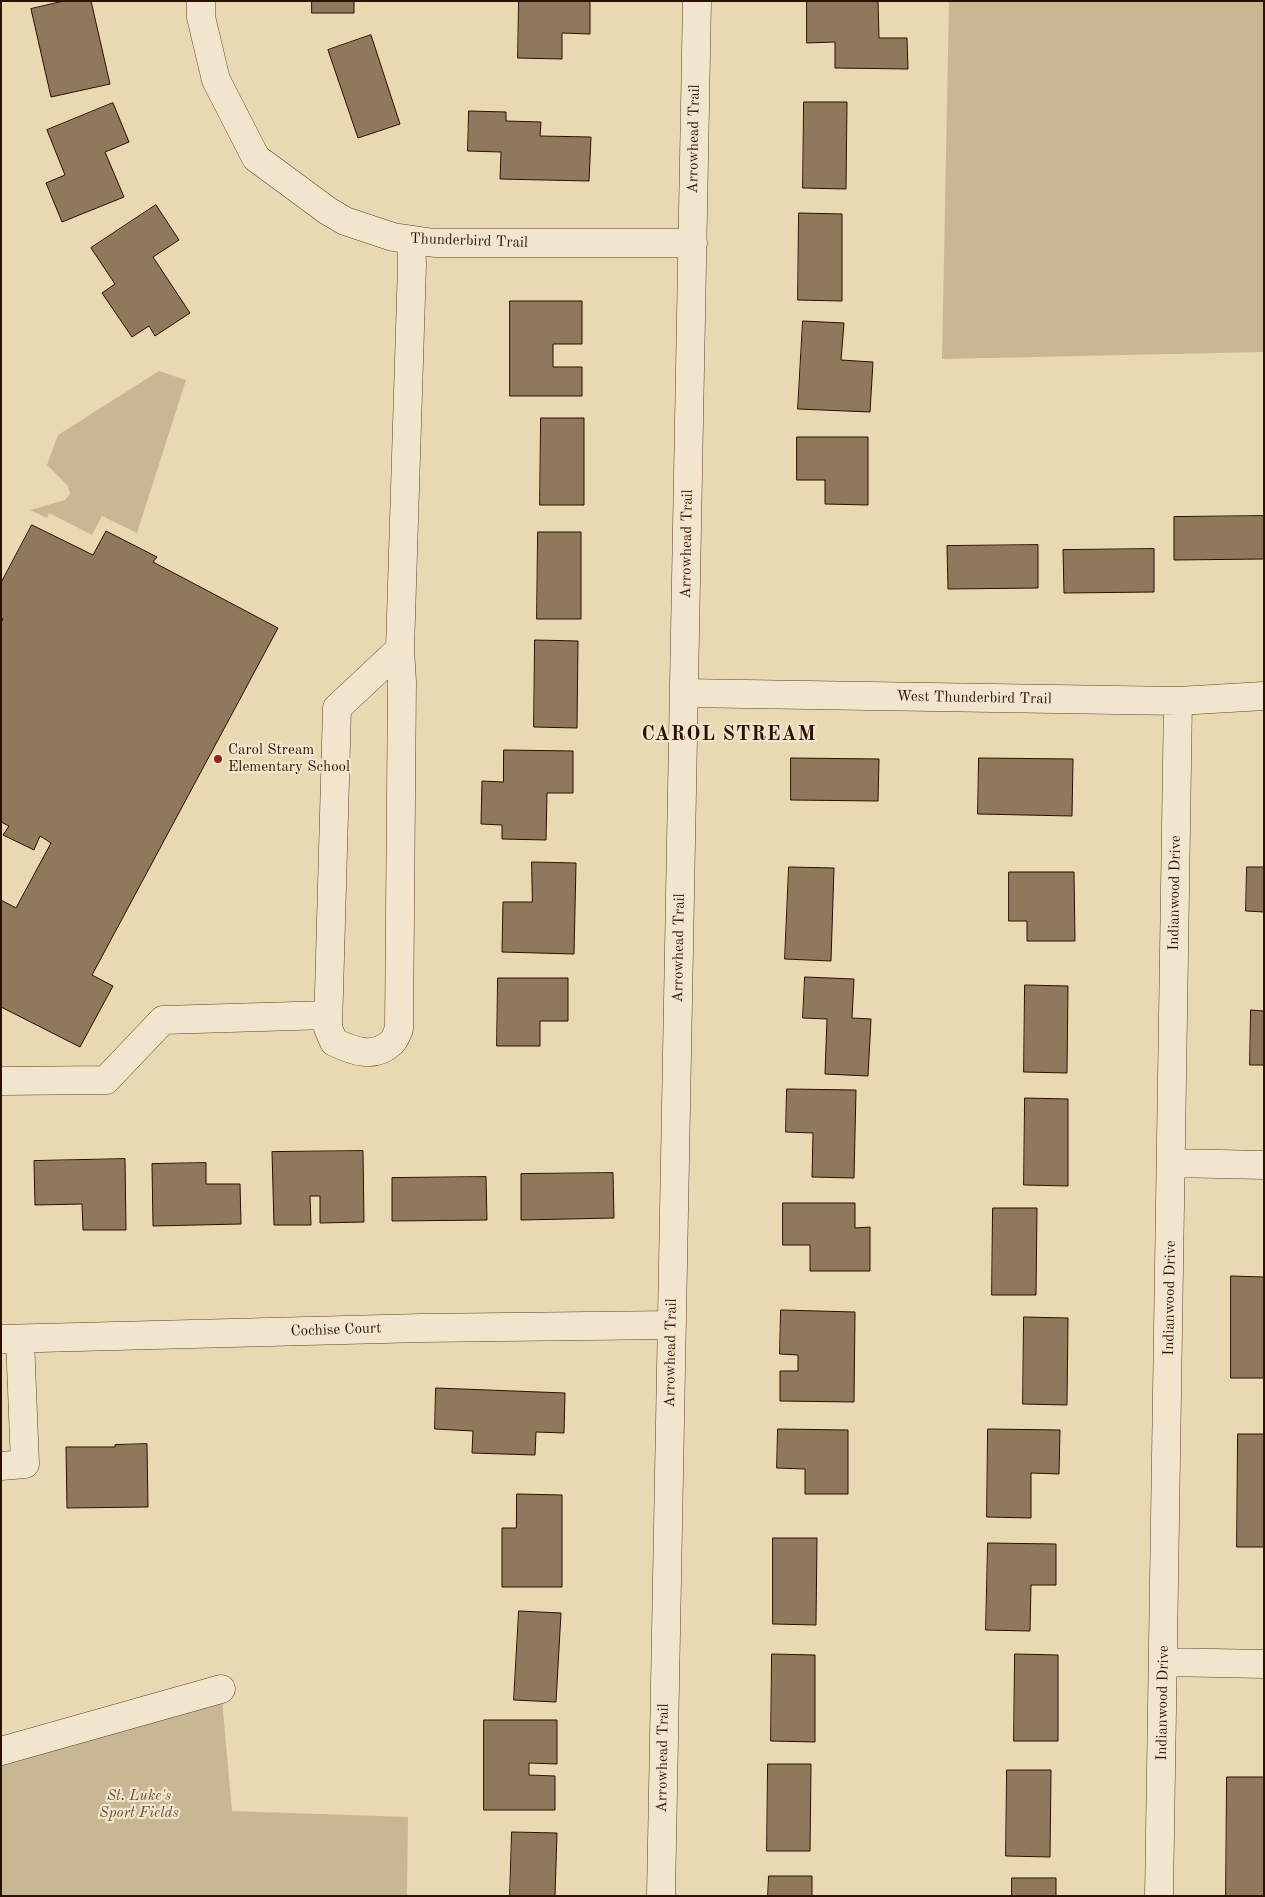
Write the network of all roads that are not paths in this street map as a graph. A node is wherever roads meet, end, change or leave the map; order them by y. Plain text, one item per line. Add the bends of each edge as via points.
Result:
1 (201, 1) edge
2 (697, 1) edge
3 (411, 240) junction
4 (693, 243) junction
5 (400, 649) junction
6 (684, 693) junction
7 (1264, 696) edge
8 (1178, 701) junction
9 (328, 1015) junction
10 (1, 1081) edge
11 (1172, 1164) junction
12 (1264, 1166) edge
13 (671, 1325) junction
14 (11, 1339) edge
15 (1, 1466) edge
16 (1164, 1662) junction
17 (1264, 1664) edge
18 (221, 1689) dead end
19 (1, 1751) edge
20 (661, 1896) edge
21 (1159, 1896) edge

1 - 3 street, Thunderbird Trail via 201,17 216,80 256,158 345,221
2 - 4 street, Arrowhead Trail
3 - 4 street, Thunderbird Trail via 434,243
3 - 5 street
4 - 6 street, Arrowhead Trail
5 - 9 street via 337,708
5 - 9 street via 399,1029 392,1043 374,1052 355,1052 334,1042 328,1028
6 - 8 street, West Thunderbird Trail
6 - 13 street, Arrowhead Trail
7 - 8 street, West Thunderbird Trail
8 - 11 street, Indianwood Drive
9 - 10 street via 163,1020 106,1080
11 - 12 street
11 - 16 street, Indianwood Drive
13 - 14 street, Cochise Court
13 - 20 street, Arrowhead Trail
14 - 15 street via 26,1464
16 - 17 street
16 - 21 street, Indianwood Drive
18 - 19 street

